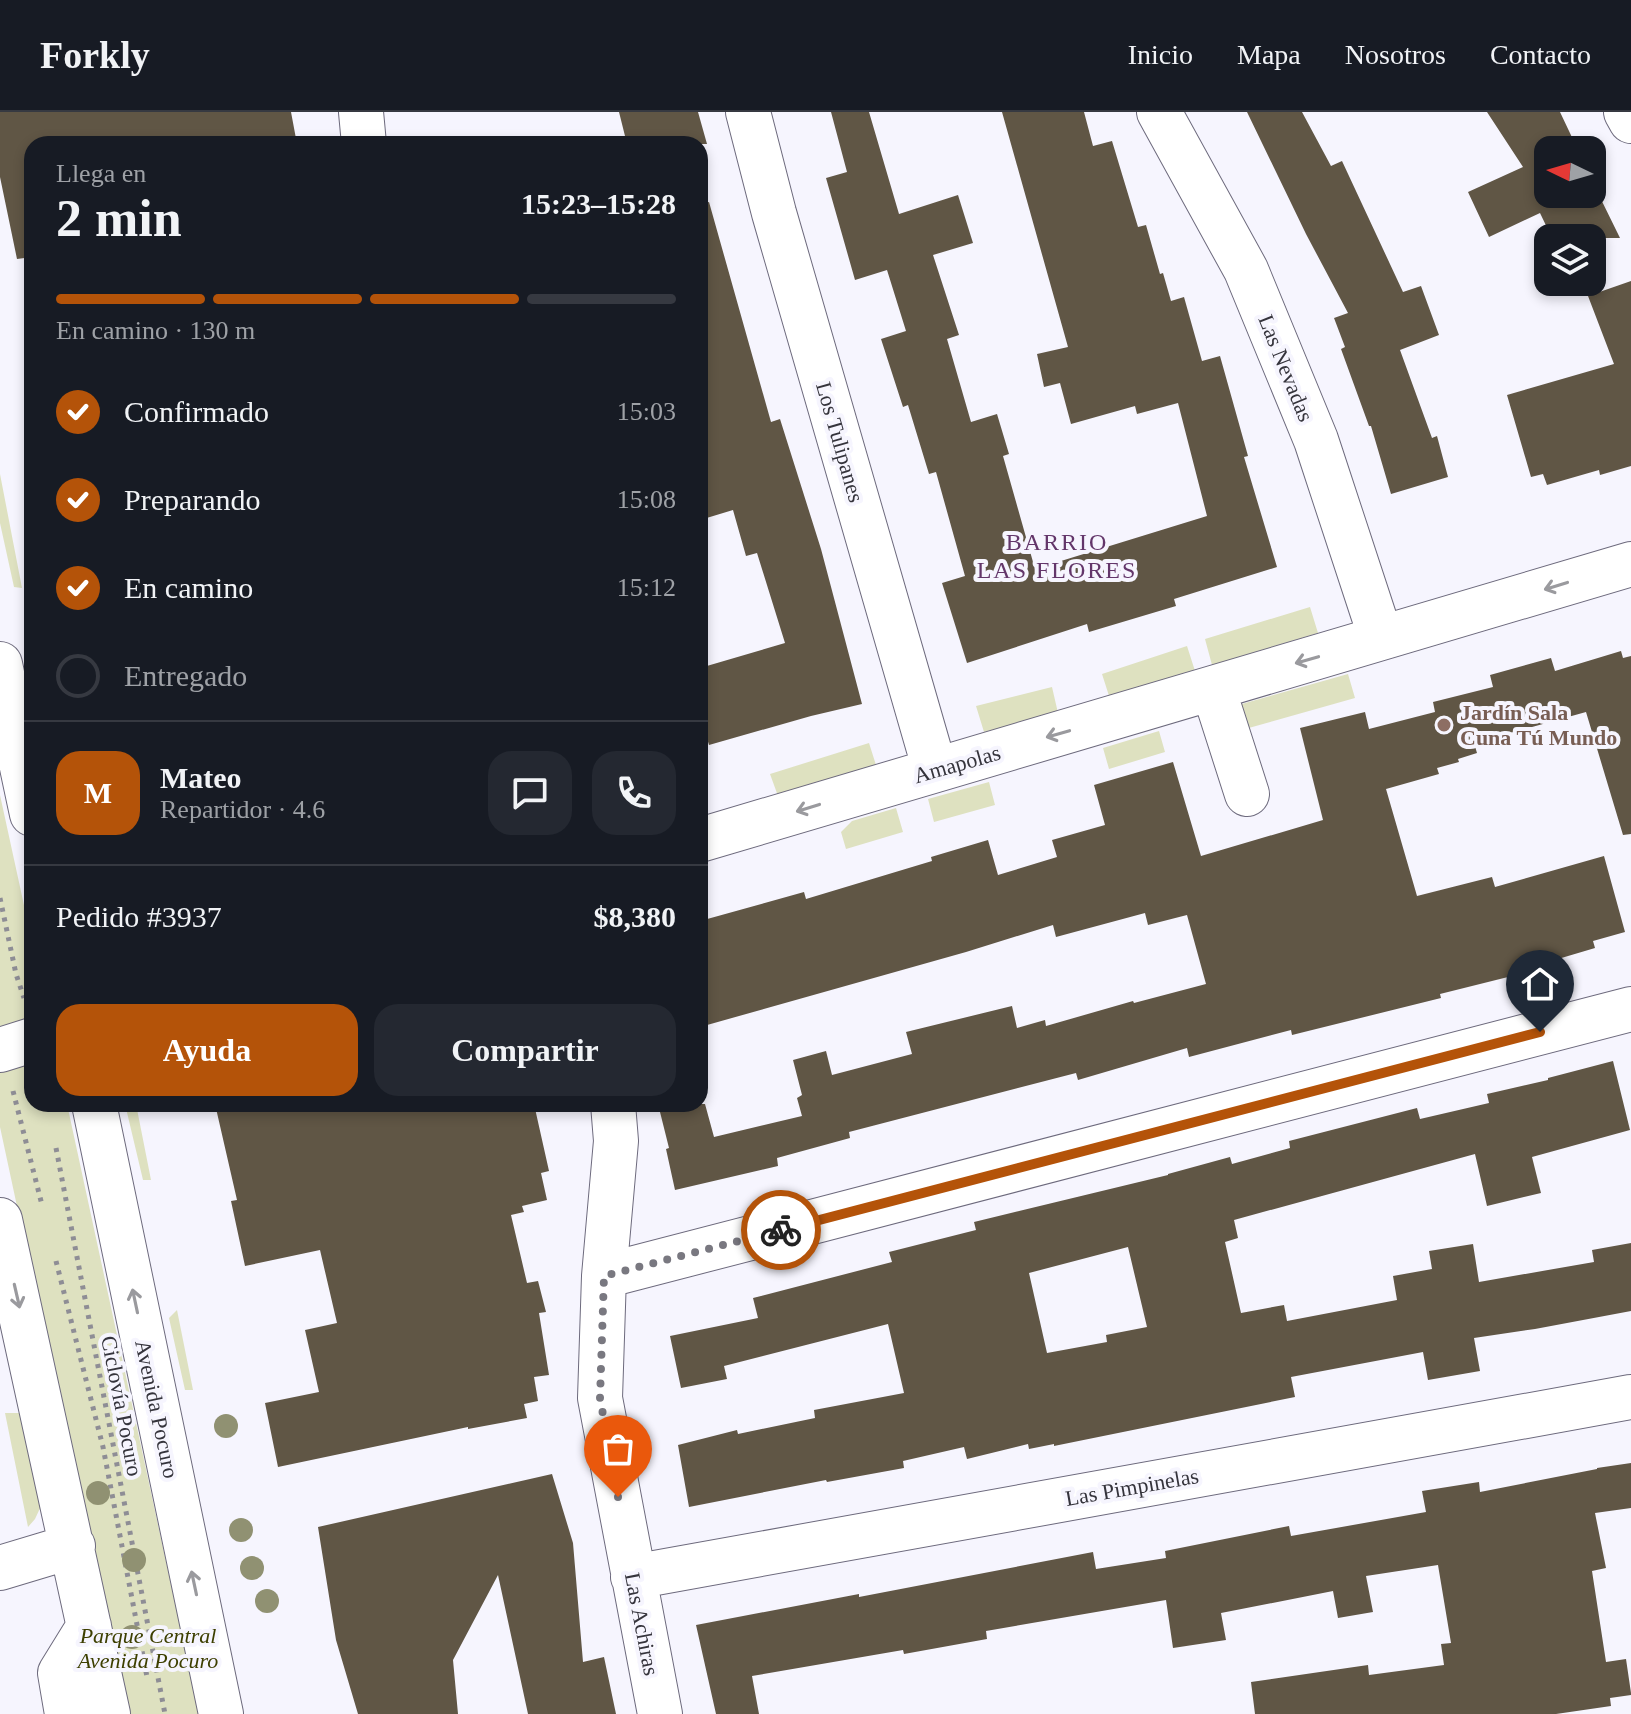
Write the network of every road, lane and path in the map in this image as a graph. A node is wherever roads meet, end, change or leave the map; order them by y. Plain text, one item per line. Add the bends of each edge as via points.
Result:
1 (361, 112) edge
2 (748, 112) edge
3 (1159, 112) edge
4 (1626, 112) edge
5 (1631, 121) edge
6 (363, 136) edge
7 (1631, 564) edge
8 (1381, 638) junction
9 (0, 664) edge
10 (1213, 688) junction
11 (935, 770) junction
12 (24, 776) edge
13 (1247, 794) dead end
14 (708, 838) edge
15 (0, 898) edge
16 (1631, 1009) edge
17 (15, 1035) edge
18 (24, 1088) edge
19 (28, 1112) edge
20 (96, 1112) edge
21 (614, 1112) edge
22 (54, 1138) dead end
23 (46, 1218) dead end
24 (0, 1220) edge
25 (53, 1249) dead end
26 (604, 1276) junction
27 (1631, 1397) edge
28 (73, 1546) junction
29 (0, 1568) edge
30 (633, 1577) junction
31 (89, 1626) junction
32 (149, 1684) dead end
33 (67, 1714) edge
34 (108, 1714) edge
35 (165, 1714) edge
36 (221, 1714) edge
37 (660, 1714) edge

1 - 6 street
2 - 11 street, Los Tulipanes
3 - 8 street, Las Nevadas via 1246,270 1316,440
4 - 5 street
7 -> 8 street, Amapolas
8 -> 10 street, Amapolas
9 - 12 street
10 -> 11 street, Amapolas
10 - 13 street
11 -> 14 street, Amapolas
15 - 17 path via 16,974
16 - 26 street
17 - 18 path
19 - 23 path
36 -> 20 street, Avenida Pocuro
21 - 26 street, Las Achiras via 616,1141
22 - 35 path, Ciclovía Pocuro
24 -> 28 street
25 - 32 path via 103,1447
26 - 30 street, Las Achiras via 600,1398
27 - 30 street, Las Pimpinelas
28 - 29 street
28 - 31 street
30 - 37 street, Las Achiras
31 - 33 street via 60,1673
31 - 34 street

